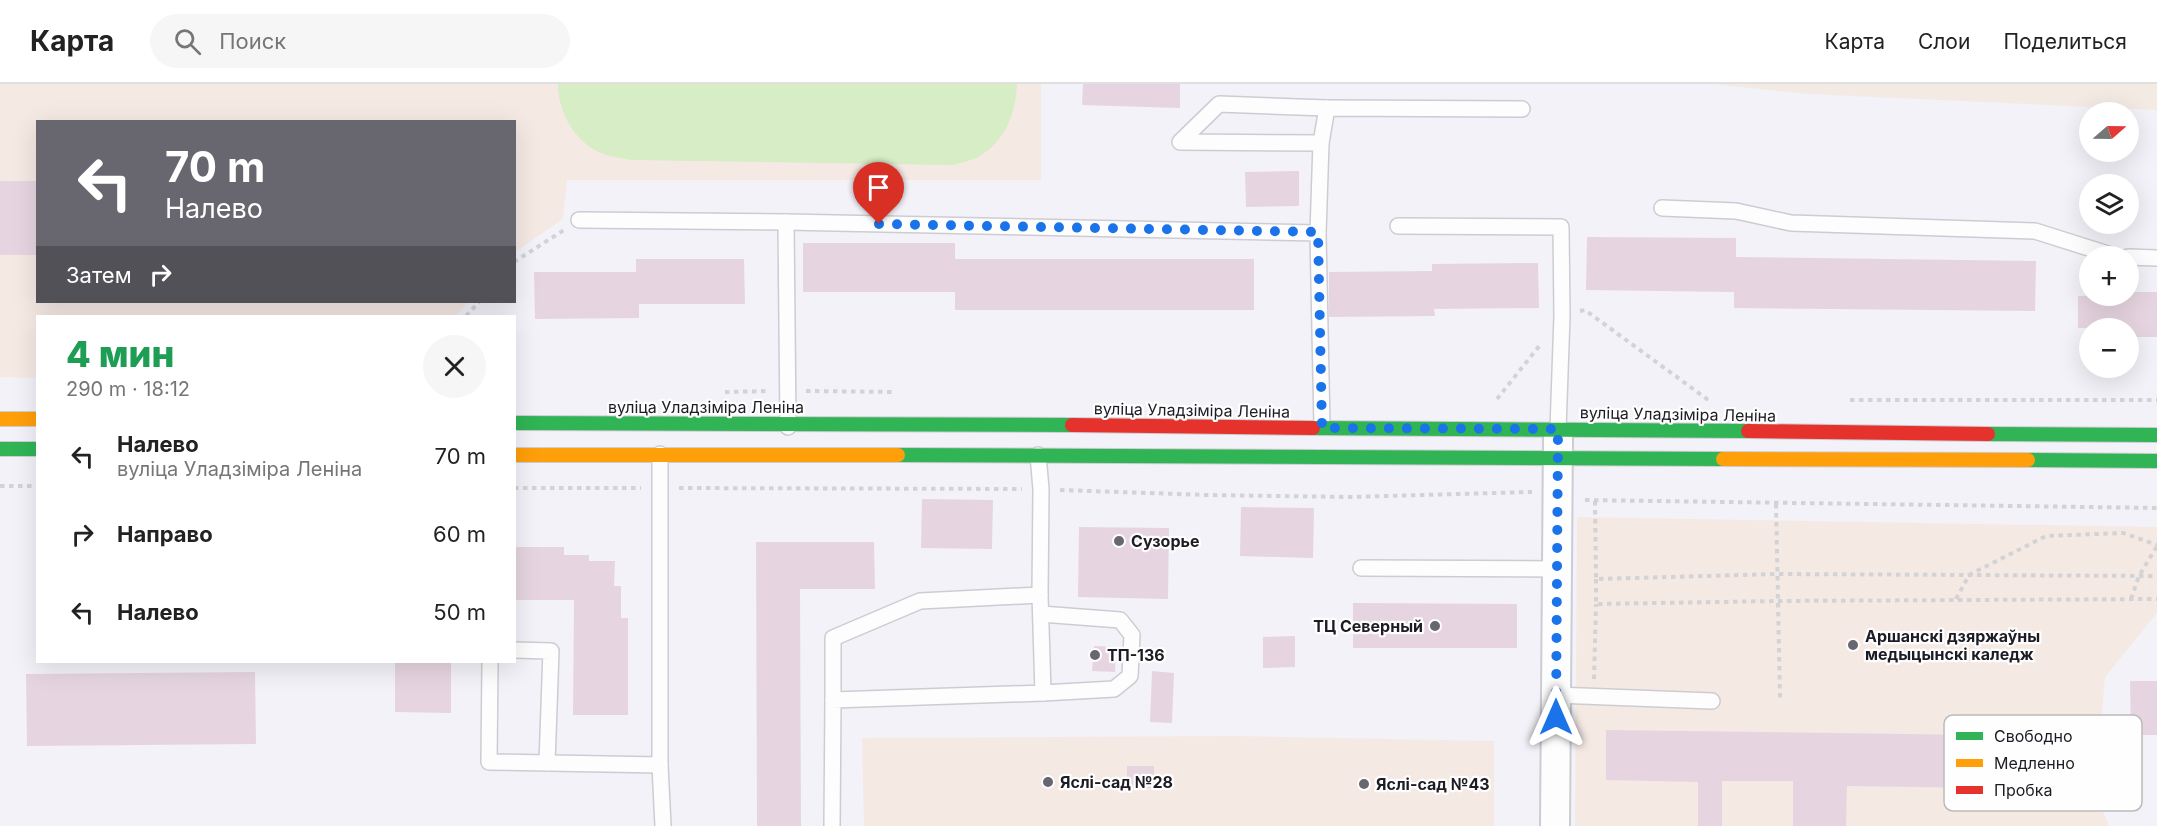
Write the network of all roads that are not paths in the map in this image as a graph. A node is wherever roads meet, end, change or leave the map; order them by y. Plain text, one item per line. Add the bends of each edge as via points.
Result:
1 (1327, 108) junction
2 (1522, 109) dead end
3 (1321, 143) junction
4 (1662, 208) dead end
5 (579, 220) road end
6 (786, 222) junction
7 (1398, 226) dead end
8 (1318, 232) junction
9 (2082, 246) edge
10 (2139, 257) edge
11 (2157, 258) edge
12 (0, 419) edge
13 (36, 419) edge
14 (516, 423) edge
15 (788, 423) junction
16 (660, 425) junction
17 (1322, 428) junction
18 (2157, 435) edge
19 (1557, 443) junction
20 (0, 449) edge
21 (36, 449) edge
22 (790, 454) junction
23 (516, 455) edge
24 (1038, 455) junction
25 (660, 456) junction
26 (2157, 461) edge
27 (1361, 568) dead end
28 (1556, 569) junction
29 (1040, 595) junction
30 (1041, 614) junction
31 (516, 650) edge
32 (490, 663) edge
33 (1043, 693) junction
34 (1556, 695) junction
35 (833, 700) junction
36 (1712, 701) dead end
37 (547, 762) junction
38 (660, 765) junction
39 (663, 826) edge
40 (832, 826) edge
41 (1555, 826) edge

1 - 2 lane
1 - 3 lane
1 - 3 lane via 1219,104 1180,142
3 - 8 lane
4 - 9 lane via 1736,211 1791,223 2035,231
5 - 6 lane
6 - 8 lane
6 - 15 lane
7 - 19 lane via 1561,226
8 - 17 lane
10 - 11 lane
12 - 13 main road
14 - 16 main road, вуліца Уладзіміра Леніна
15 - 16 main road, вуліца Уладзіміра Леніна
15 - 17 main road, вуліца Уладзіміра Леніна
15 - 22 lane
16 - 25 lane
17 - 19 main road, вуліца Уладзіміра Леніна
18 - 19 main road, вуліца Уладзіміра Леніна
19 - 24 main road, вуліца Уладзіміра Леніна
19 - 26 main road, вуліца Уладзіміра Леніна
19 - 28 street
20 - 21 main road
22 - 24 main road, вуліца Уладзіміра Леніна
22 - 25 main road, вуліца Уладзіміра Леніна
23 - 25 main road, вуліца Уладзіміра Леніна
24 - 29 lane
25 - 38 lane
27 - 28 lane
28 - 34 street
29 - 30 lane
29 - 35 lane via 920,602 833,638
30 - 33 lane
30 - 33 lane via 1120,620 1132,634 1130,676 1114,689
31 - 37 lane via 551,651
32 - 37 lane via 489,762
33 - 35 lane
34 - 36 lane
34 - 41 street
35 - 40 lane
37 - 38 lane
38 - 39 lane

